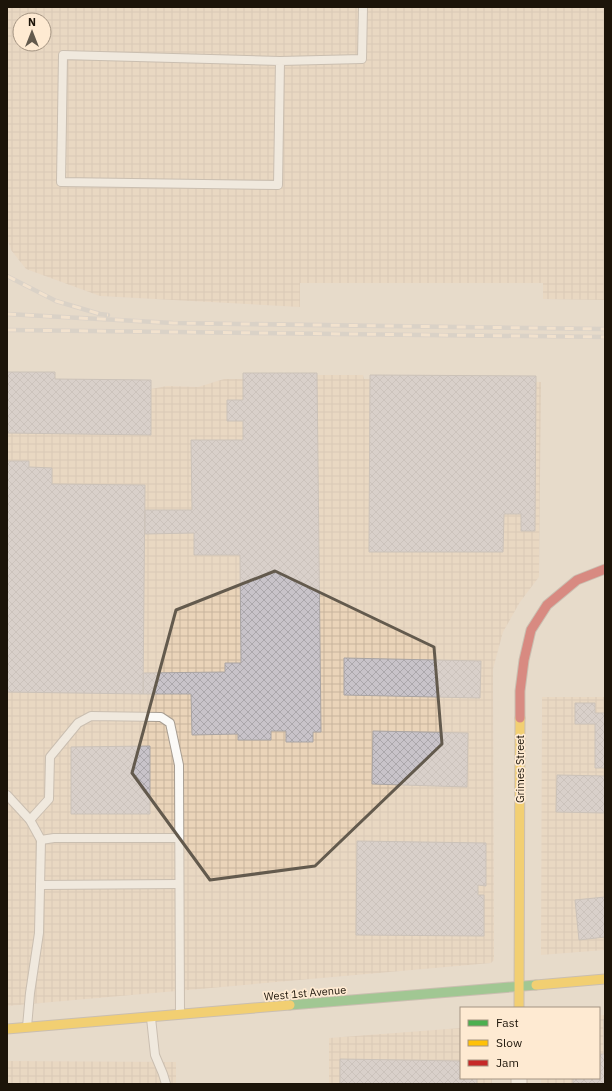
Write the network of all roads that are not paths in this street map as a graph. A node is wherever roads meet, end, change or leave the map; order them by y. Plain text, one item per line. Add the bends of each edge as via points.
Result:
1 (363, 7) edge
2 (280, 60) junction
3 (605, 569) edge
4 (7, 795) edge
5 (30, 820) junction
6 (179, 838) junction
7 (41, 840) junction
8 (179, 884) junction
9 (40, 885) junction
10 (605, 979) edge
11 (520, 987) junction
12 (520, 1007) edge
13 (180, 1015) junction
14 (150, 1018) junction
15 (27, 1028) junction
16 (7, 1030) edge
17 (166, 1084) edge

1 - 2 lane via 362,59
2 - 2 lane via 63,55 60,182 278,185
3 - 11 street, Grimes Street via 577,580 547,605 531,630 524,660 520,691
4 - 5 lane
5 - 6 lane via 49,799 50,757 78,724 91,716 161,717 170,724 179,765
5 - 7 lane
6 - 7 lane
6 - 8 lane
7 - 9 lane
8 - 9 lane
8 - 13 lane
9 - 15 lane via 39,933
10 - 11 street, West 1st Avenue
11 - 12 street, Grimes Street
11 - 13 street, West 1st Avenue
13 - 14 street, West 1st Avenue
14 - 15 street, West 1st Avenue
14 - 17 lane via 155,1055
15 - 16 street, West 1st Avenue

